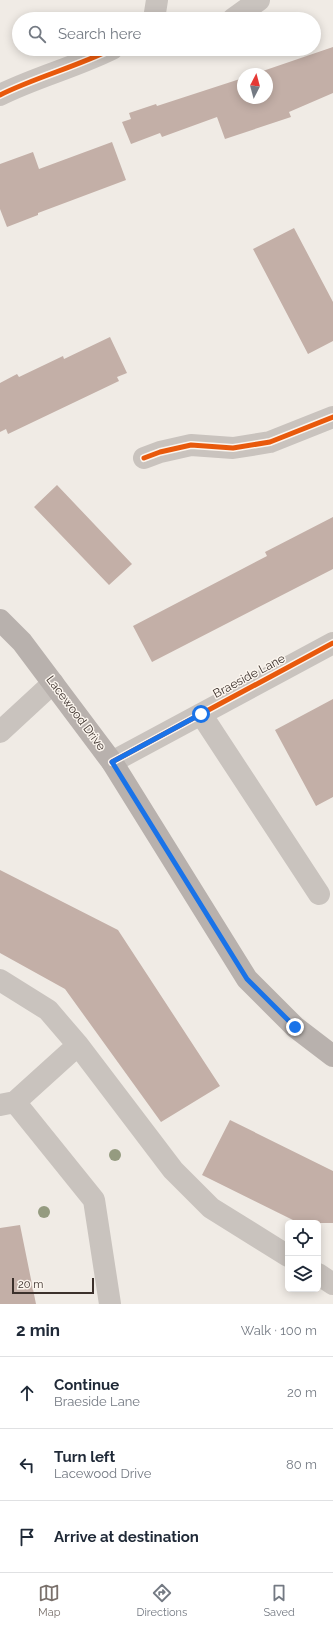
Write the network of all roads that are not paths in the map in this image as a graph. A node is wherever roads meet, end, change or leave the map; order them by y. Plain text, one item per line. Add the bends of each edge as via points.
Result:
1 (157, 0) edge
2 (259, 0) edge
3 (155, 12) edge
4 (243, 12) edge
5 (97, 56) edge
6 (0, 96) edge
7 (333, 418) edge
8 (144, 458) dead end
9 (0, 620) edge
10 (333, 643) edge
11 (53, 683) junction
12 (201, 714) junction
13 (0, 732) edge
14 (112, 762) junction
15 (319, 894) dead end
16 (0, 980) edge
17 (78, 1045) junction
18 (333, 1056) edge
19 (7, 1104) edge
20 (285, 1254) edge
21 (321, 1276) edge
22 (333, 1284) edge
23 (110, 1304) edge

1 - 3 street
2 - 4 street
5 - 6 street
7 - 8 street via 270,442 233,448 191,444
9 - 11 main road, Lacewood Drive via 22,642
10 - 12 street, Braeside Lane
11 - 13 street
11 - 14 main road, Lacewood Drive
12 - 14 street, Braeside Lane
12 - 15 street
14 - 18 main road, Lacewood Drive via 247,979 295,1027
16 - 17 street via 48,1010
17 - 19 street
17 - 20 street via 173,1170 211,1208
19 - 23 street via 94,1200
21 - 22 street

